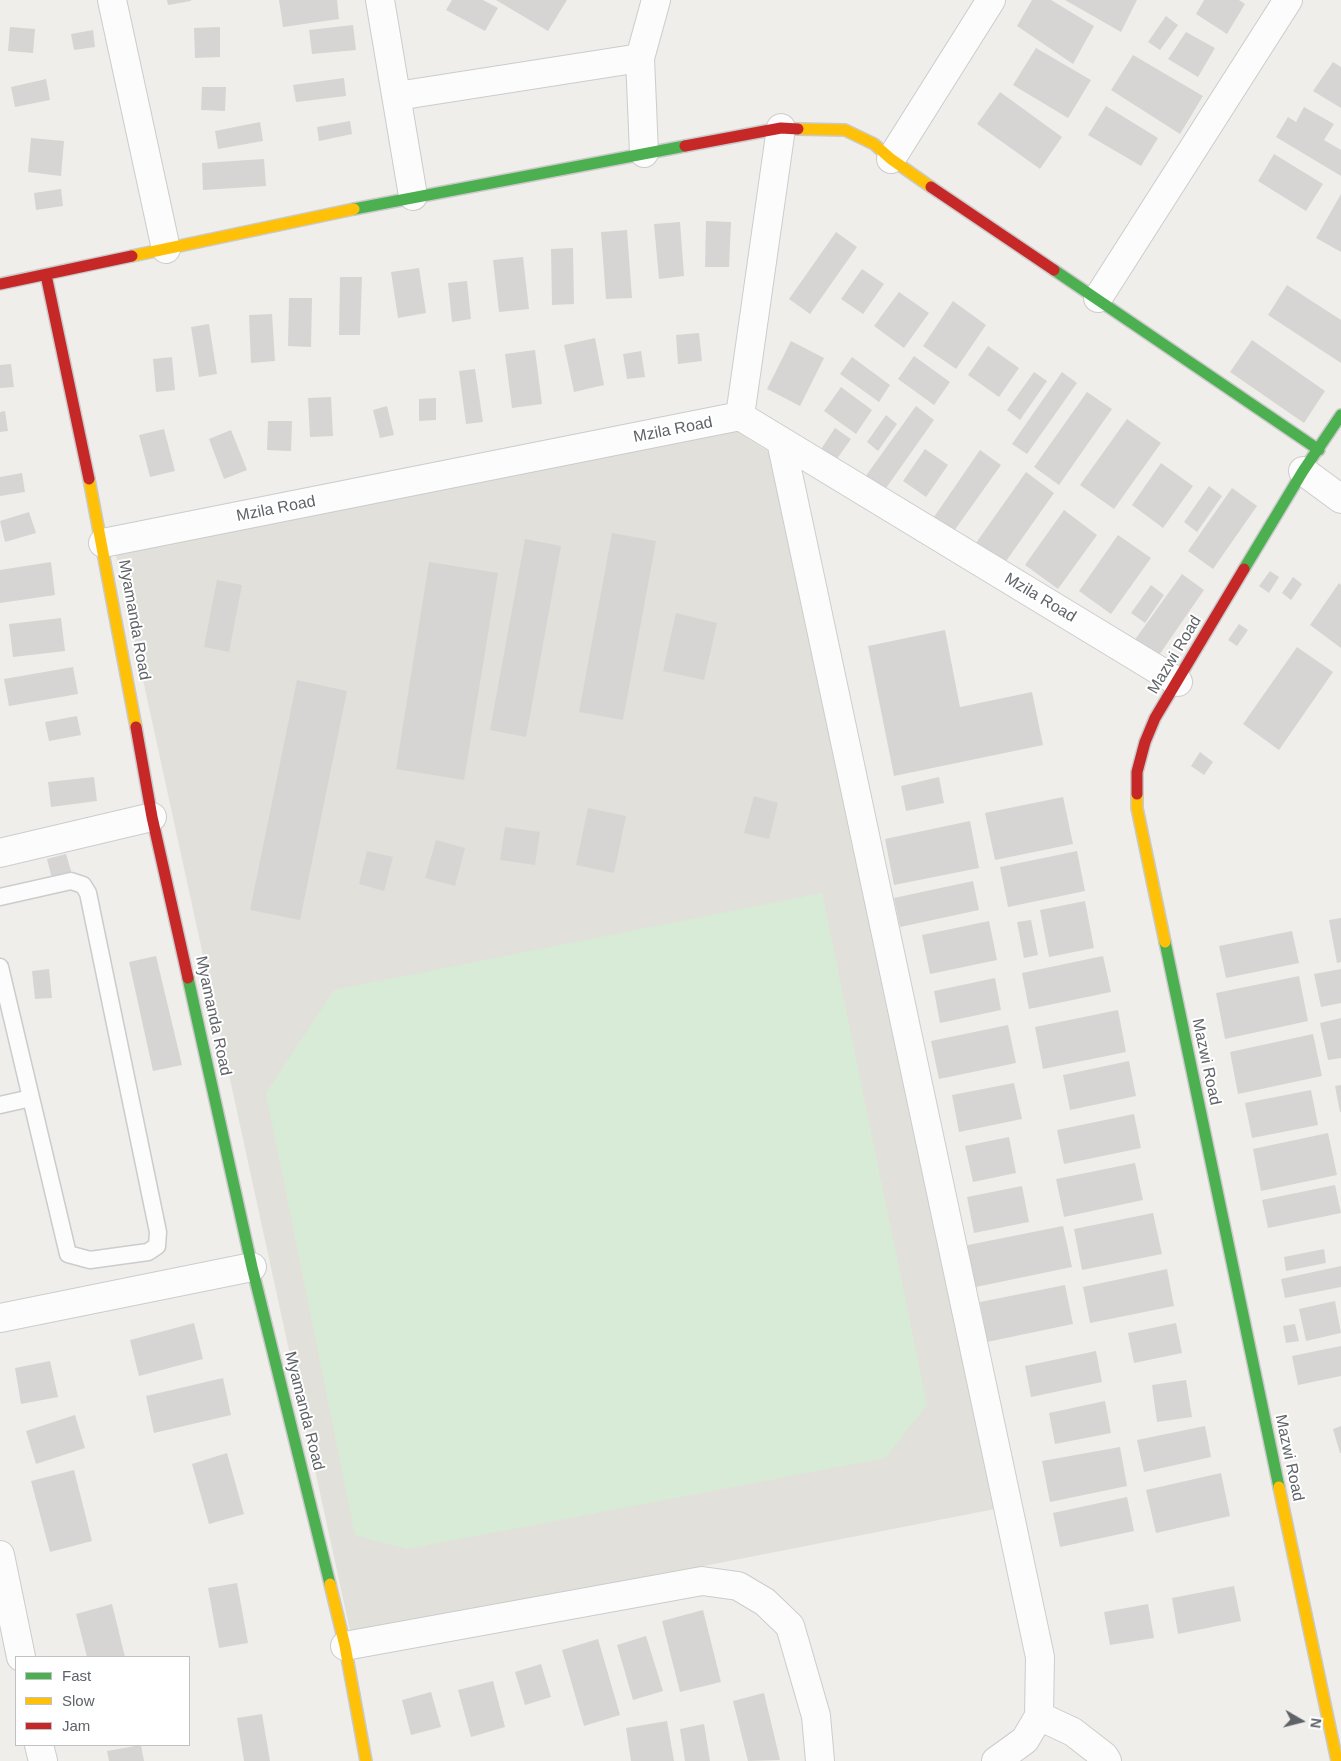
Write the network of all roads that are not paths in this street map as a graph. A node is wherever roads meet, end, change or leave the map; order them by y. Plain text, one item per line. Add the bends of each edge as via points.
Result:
1 (112, 0) edge
2 (380, 0) edge
3 (656, 0) edge
4 (991, 0) edge
5 (1288, 0) edge
6 (640, 58) junction
7 (397, 96) junction
8 (782, 128) junction
9 (644, 153) junction
10 (891, 159) junction
11 (413, 196) junction
12 (166, 249) junction
13 (46, 275) junction
14 (0, 284) edge
15 (1098, 298) junction
16 (1341, 415) edge
17 (740, 416) junction
18 (781, 442) junction
19 (1311, 460) junction
20 (1341, 499) edge
21 (104, 543) junction
22 (1178, 682) junction
23 (152, 818) junction
24 (0, 853) edge
25 (0, 897) edge
26 (0, 967) edge
27 (31, 1098) junction
28 (0, 1106) edge
29 (252, 1267) junction
30 (0, 1318) edge
31 (0, 1555) edge
32 (345, 1646) junction
33 (21, 1656) edge
34 (1039, 1716) junction
35 (40, 1746) edge
36 (43, 1761) edge
37 (366, 1761) edge
38 (820, 1761) edge
39 (996, 1761) edge
40 (1106, 1761) edge
41 (1337, 1761) edge

1 - 12 street
2 - 7 street
3 - 6 street
4 - 10 street
5 - 15 street
6 - 7 street
6 - 9 street
7 - 11 street
8 - 9 street
8 - 10 street via 845,130 874,144
8 - 17 street
9 - 11 street
10 - 15 street
11 - 12 street
12 - 13 street
13 - 14 street
13 - 21 street, Myamanda Road
15 - 19 street
16 - 19 street, Mazwi Road
17 - 18 street, Mzila Road
17 - 21 street, Mzila Road
18 - 22 street, Mzila Road
18 - 34 street via 1040,1657
19 - 20 street
19 - 22 street, Mazwi Road
21 - 23 street, Myamanda Road
22 - 41 street, Mazwi Road via 1155,718 1145,742 1137,772 1136,808
23 - 24 street
23 - 29 street, Myamanda Road
25 - 27 lane via 71,881 83,885 88,893 158,1232 157,1246 148,1252 90,1260 68,1254
26 - 27 lane
27 - 28 lane
29 - 30 street
29 - 32 street, Myamanda Road
31 - 33 street
32 - 37 street, Myamanda Road
32 - 38 street via 702,1581 738,1586 765,1602 790,1626 816,1716
34 - 39 street via 1025,1740
34 - 40 street via 1073,1732
35 - 36 street

